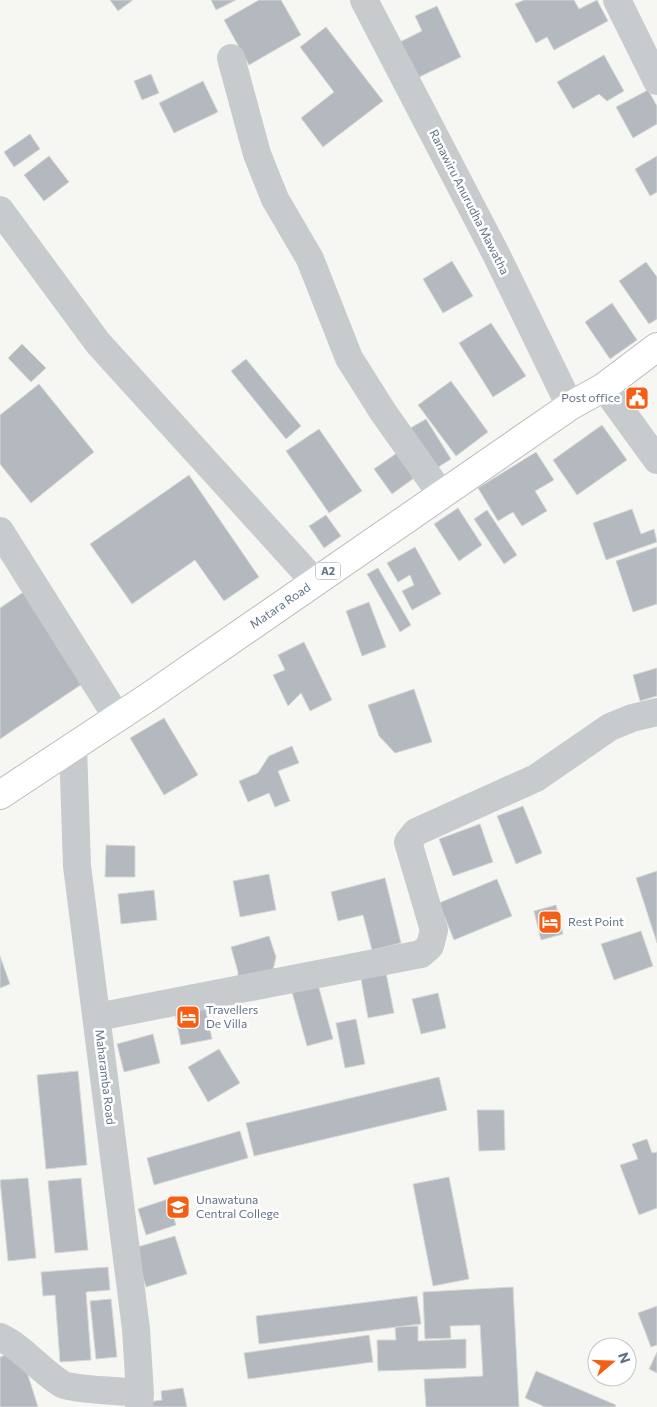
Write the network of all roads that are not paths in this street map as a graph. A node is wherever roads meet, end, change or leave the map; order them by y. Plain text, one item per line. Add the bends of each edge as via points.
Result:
1 (364, 0) edge
2 (617, 0) edge
3 (231, 58) dead end
4 (657, 81) edge
5 (0, 210) edge
6 (657, 347) edge
7 (604, 387) junction
8 (570, 406) junction
9 (657, 460) edge
10 (441, 494) junction
11 (0, 531) edge
12 (314, 581) junction
13 (657, 712) edge
14 (117, 716) junction
15 (73, 746) junction
16 (0, 796) edge
17 (97, 1017) junction
18 (0, 1337) edge
19 (139, 1400) edge

1 - 8 street, Ranawiru Anurudha Mawatha via 497,256
2 - 4 street
3 - 10 street via 257,154 275,199 310,259 349,358
5 - 12 street via 98,343
6 - 7 highway, Matara Road / A2
7 - 8 highway, Matara Road / A2
7 - 9 street
8 - 10 highway, Matara Road / A2
10 - 12 highway, Matara Road / A2
11 - 14 street
12 - 14 highway, Matara Road / A2
13 - 17 street via 610,727 536,778 416,832 408,842 434,930 430,946 421,954
14 - 15 highway, Matara Road / A2
15 - 16 highway, Matara Road / A2
15 - 17 street, Maharamba Road via 77,866
17 - 19 street, Maharamba Road via 136,1329
18 - 19 street via 64,1386

